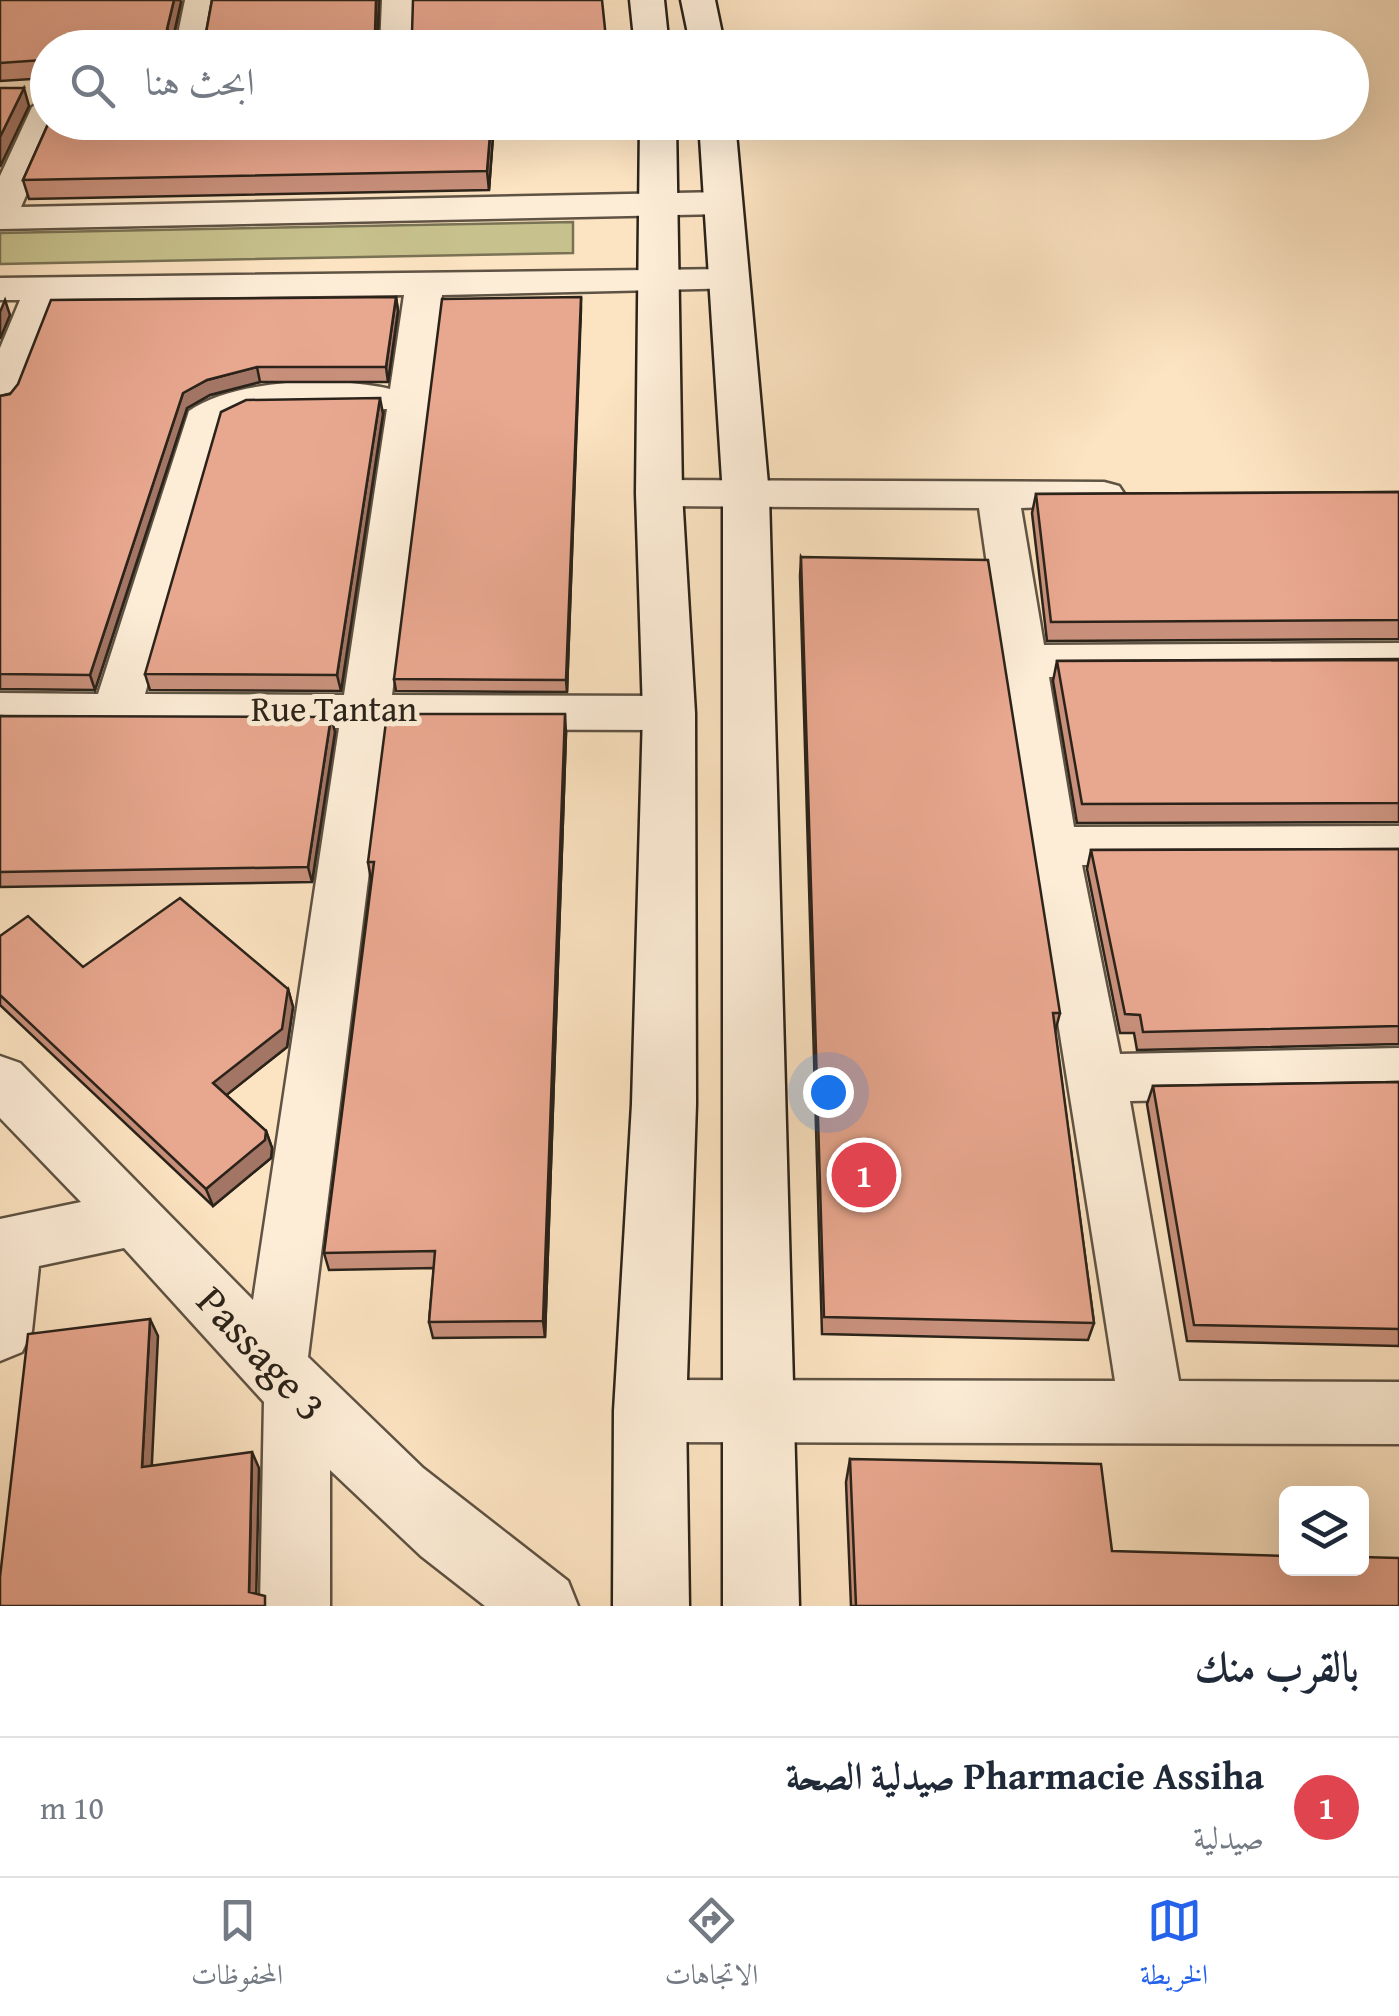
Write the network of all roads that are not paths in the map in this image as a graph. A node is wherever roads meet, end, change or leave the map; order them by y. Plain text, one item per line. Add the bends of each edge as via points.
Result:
1 (200, 0) edge
2 (397, 0) edge
3 (646, 0) edge
4 (698, 0) edge
5 (194, 30) edge
6 (396, 30) edge
7 (650, 30) edge
8 (704, 30) edge
9 (30, 120) edge
10 (659, 140) edge
11 (718, 140) edge
12 (661, 203) junction
13 (723, 203) junction
14 (0, 216) edge
15 (659, 278) junction
16 (728, 280) junction
17 (425, 281) junction
18 (42, 288) junction
19 (0, 289) edge
20 (0, 397) edge
21 (410, 399) junction
22 (659, 494) junction
23 (746, 495) junction
24 (998, 495) junction
25 (1147, 495) edge
26 (1399, 659) edge
27 (1026, 661) junction
28 (368, 708) junction
29 (117, 709) junction
30 (0, 710) edge
31 (668, 712) junction
32 (1399, 845) edge
33 (1052, 846) junction
34 (1399, 1072) edge
35 (1097, 1078) junction
36 (0, 1080) edge
37 (136, 1218) junction
38 (6, 1246) edge
39 (0, 1330) edge
40 (286, 1380) junction
41 (650, 1411) junction
42 (1152, 1411) junction
43 (756, 1414) junction
44 (1399, 1414) edge
45 (295, 1606) edge
46 (542, 1606) edge
47 (651, 1606) edge
48 (761, 1606) edge

1 - 5 street
2 - 6 street
3 - 7 main road
4 - 8 main road
9 - 14 street
10 - 12 main road
11 - 13 main road
12 - 13 street
12 - 14 street
12 - 15 main road
13 - 16 main road
15 - 16 street
15 - 17 street
15 - 22 main road
16 - 23 main road
17 - 18 street
17 - 21 street
18 - 19 street
18 - 20 street
21 - 28 street
21 - 29 street via 245,399 203,420
22 - 23 street
22 - 31 main road
23 - 24 street
23 - 43 main road
24 - 25 street
24 - 27 street
26 - 27 street
27 - 33 street
28 - 29 street, Rue Tantan
28 - 31 street, Rue Tantan
28 - 40 street
29 - 30 street, Rue Tantan
31 - 41 main road via 664,1104
32 - 33 street
33 - 35 street
34 - 35 street
35 - 42 street
36 - 37 street, Passage 3
37 - 38 street
37 - 40 street, Passage 3
38 - 39 street
40 - 45 street
40 - 46 street, Passage 3 via 420,1515
41 - 43 street
41 - 47 main road
42 - 43 street
42 - 44 street
43 - 48 main road

